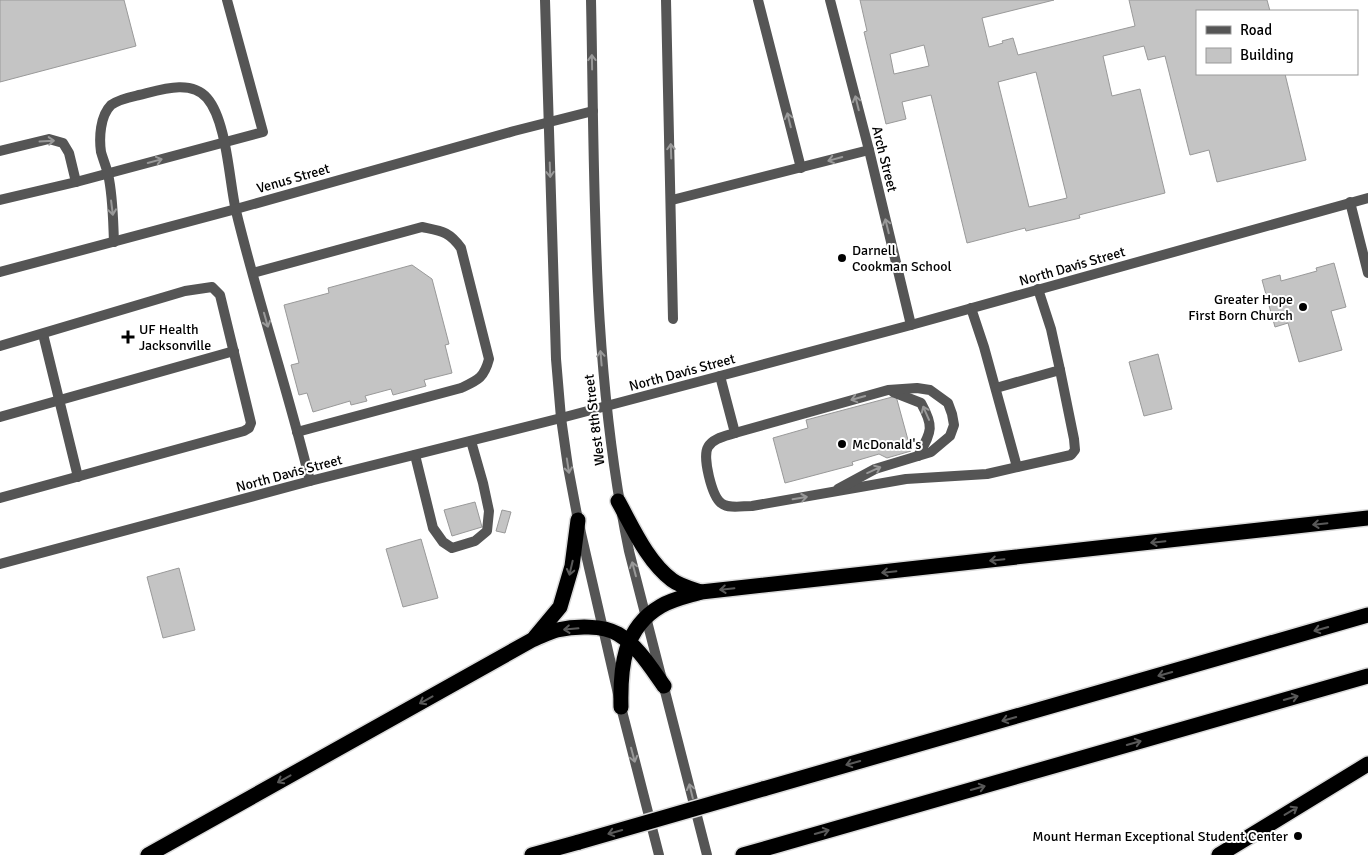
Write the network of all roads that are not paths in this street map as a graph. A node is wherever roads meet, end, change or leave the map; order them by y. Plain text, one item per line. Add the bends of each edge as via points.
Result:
1 (227, 0) edge
2 (545, 0) edge
3 (590, 0) edge
4 (666, 0) edge
5 (758, 0) edge
6 (830, 0) edge
7 (593, 111) junction
8 (548, 122) junction
9 (224, 142) junction
10 (869, 150) junction
11 (0, 151) edge
12 (801, 168) junction
13 (108, 174) junction
14 (76, 182) junction
15 (1368, 198) edge
16 (0, 200) edge
17 (672, 200) junction
18 (1350, 202) junction
19 (236, 209) junction
20 (114, 242) junction
21 (0, 272) edge
22 (253, 273) junction
23 (1368, 273) edge
24 (1038, 289) junction
25 (971, 308) junction
26 (673, 319) dead end
27 (911, 325) junction
28 (43, 334) junction
29 (0, 346) edge
30 (234, 352) junction
31 (1060, 370) junction
32 (720, 376) junction
33 (996, 388) junction
34 (888, 390) junction
35 (59, 400) junction
36 (606, 406) junction
37 (0, 417) edge
38 (561, 418) junction
39 (297, 432) junction
40 (735, 433) junction
41 (471, 441) junction
42 (416, 455) junction
43 (918, 456) junction
44 (1017, 467) junction
45 (78, 477) junction
46 (310, 481) junction
47 (831, 493) junction
48 (0, 498) edge
49 (618, 500) junction
50 (1368, 518) edge
51 (578, 520) junction
52 (0, 564) edge
53 (701, 592) junction
54 (1368, 615) edge
55 (646, 616) junction
56 (602, 629) junction
57 (532, 640) junction
58 (629, 642) junction
59 (1368, 676) edge
60 (664, 686) junction
61 (621, 707) junction
62 (1368, 764) edge
63 (148, 855) edge
64 (532, 855) edge
65 (659, 855) edge
66 (707, 855) edge
67 (743, 855) edge
68 (1219, 855) edge

1 - 9 street via 263,132
2 - 8 street
7 -> 3 street, West 8th Street
17 -> 4 street
12 -> 5 street
10 -> 6 street, Arch Street
7 - 8 street, Venus Street
36 -> 7 street, West 8th Street via 599,329
8 - 19 street, Venus Street
8 -> 38 street
13 -> 9 street
9 - 13 street via 214,107 206,96 195,91 170,88 123,98 106,112 101,130 102,153
9 - 19 street
10 -> 12 street
27 -> 10 street, Arch Street
11 -> 14 street via 49,139 63,143 69,153
12 - 17 street
13 - 14 street
13 -> 20 street
14 - 16 street
15 - 18 street, North Davis Street
17 - 26 street
18 - 23 street
18 - 24 street, North Davis Street
19 - 20 street, Venus Street
19 - 22 street
20 - 21 street, Venus Street
22 -> 39 street
22 - 39 street via 422,227 443,231 453,237 461,248 489,359 486,371 478,380 461,388
24 - 25 street, North Davis Street
24 - 31 street
25 - 27 street, North Davis Street
25 - 33 street
27 - 32 street, North Davis Street
28 - 29 street
28 - 30 street via 212,286 220,295
28 - 35 street
30 - 35 street
30 - 45 street via 251,423 249,428
31 - 33 street
31 - 44 street via 1075,450 1070,455
32 - 36 street, North Davis Street
32 - 40 street
33 - 44 street
34 -> 40 street
43 -> 34 street via 931,425 928,414 921,403
34 - 43 street via 930,390 948,404 954,425 950,436 931,452
35 - 37 street
35 - 45 street
36 - 38 street, North Davis Street
36 - 49 street, West 8th Street
38 - 41 street, North Davis Street
38 -> 51 street
39 - 46 street
40 -> 47 street via 713,440 705,457 715,496 722,504 752,506
41 - 42 street, North Davis Street
41 - 42 street via 489,512 487,531 475,541 452,548 433,528
42 - 46 street, North Davis Street
47 -> 43 street via 875,469
44 - 47 street via 987,474 906,479
45 - 48 street
46 - 52 street, North Davis Street
49 - 53 highway via 658,568 674,581
55 -> 49 street, West 8th Street
50 -> 53 highway
51 - 56 street
51 -> 57 highway via 572,566 560,607
53 - 55 highway via 662,605
54 -> 64 highway, bridge
55 - 58 highway
55 - 60 street, West 8th Street
56 -> 57 highway via 556,630
56 - 58 highway via 617,633
56 - 61 street
57 -> 63 highway
58 - 60 highway
58 - 61 highway via 620,680
67 -> 59 highway
66 -> 60 street, West 8th Street
61 -> 65 street
68 -> 62 highway

